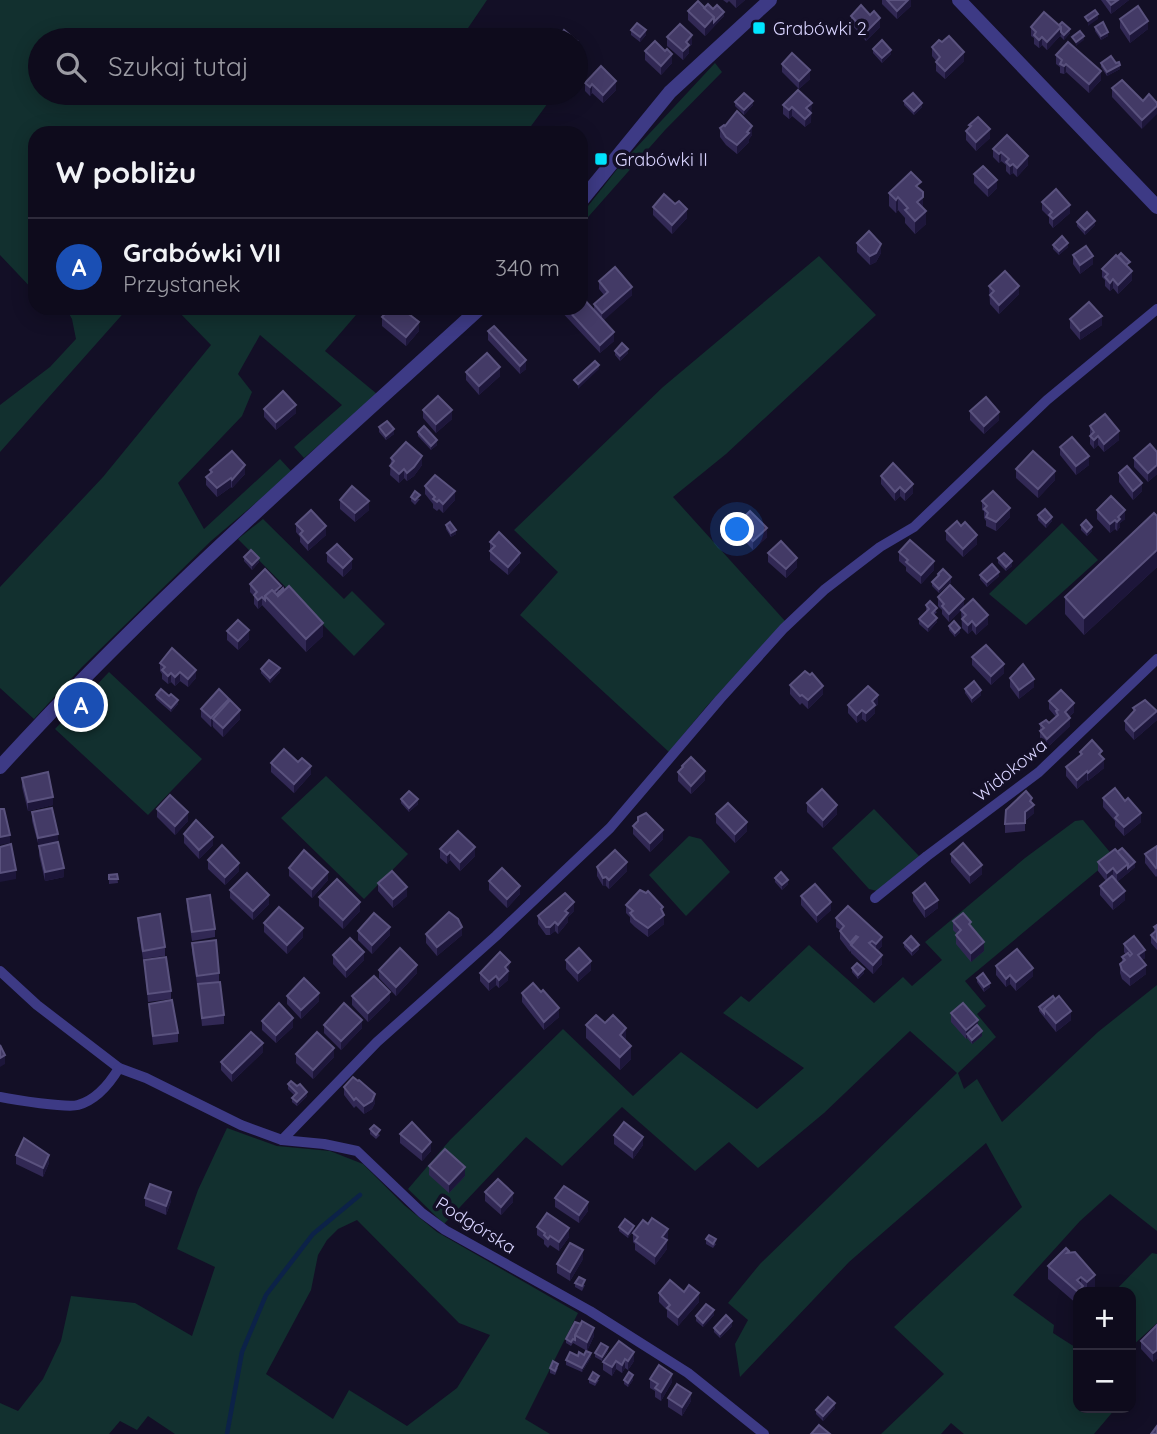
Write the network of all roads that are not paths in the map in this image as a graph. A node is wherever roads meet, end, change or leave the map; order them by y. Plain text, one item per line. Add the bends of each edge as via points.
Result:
1 (770, 0) edge
2 (959, 0) edge
3 (588, 192) edge
4 (1157, 207) edge
5 (1157, 309) edge
6 (472, 315) edge
7 (1157, 659) edge
8 (0, 767) edge
9 (875, 898) dead end
10 (0, 971) edge
11 (119, 1068) junction
12 (0, 1097) edge
13 (282, 1140) junction
14 (764, 1434) edge

1 - 3 street via 670,92
2 - 4 street
5 - 13 street via 1048,400 914,527 824,590 720,699 610,828 377,1042
6 - 8 street via 218,545
7 - 9 street, Widokowa via 1040,772
10 - 11 street, Podgórska
11 - 12 street via 96,1095 77,1105
11 - 13 street, Podgórska
13 - 14 street, Podgórska via 357,1151 445,1230 590,1311 688,1373

